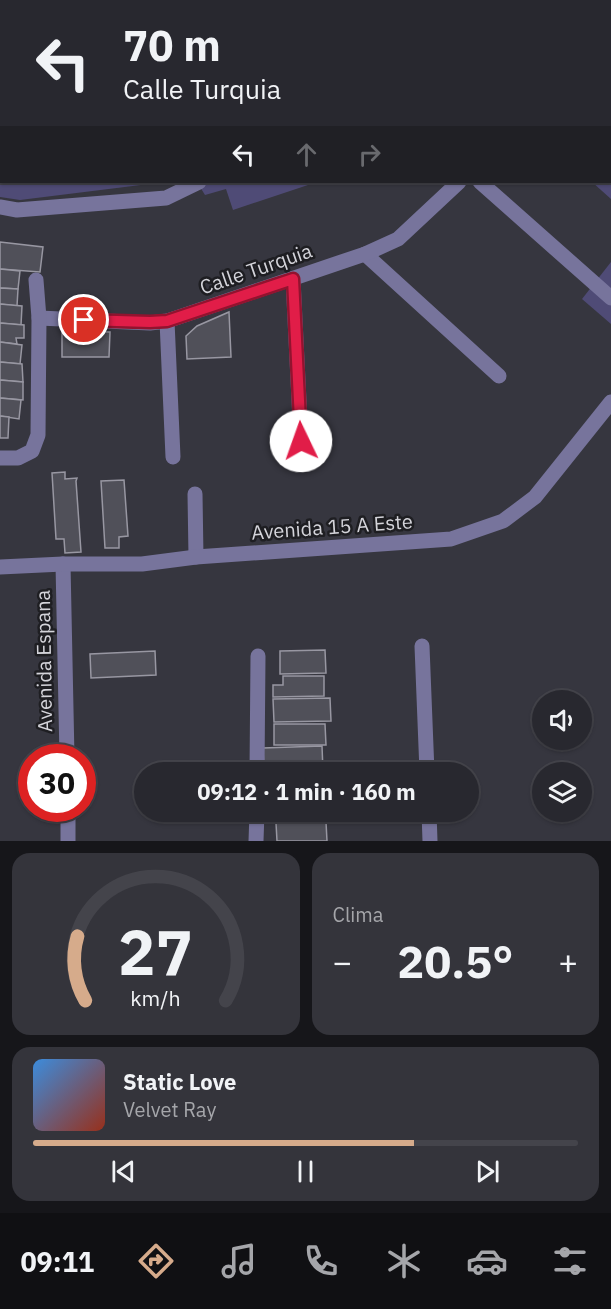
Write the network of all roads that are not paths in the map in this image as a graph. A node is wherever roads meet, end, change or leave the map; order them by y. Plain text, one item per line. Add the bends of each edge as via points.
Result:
1 (197, 183) edge
2 (458, 183) edge
3 (481, 183) edge
4 (0, 207) edge
5 (364, 255) junction
6 (293, 279) junction
7 (36, 280) dead end
8 (611, 297) edge
9 (39, 318) junction
10 (167, 321) junction
11 (499, 376) dead end
12 (611, 402) edge
13 (301, 441) dead end
14 (173, 457) dead end
15 (0, 458) edge
16 (195, 494) dead end
17 (196, 557) junction
18 (63, 564) junction
19 (0, 567) edge
20 (422, 646) dead end
21 (258, 656) dead end
22 (67, 744) edge
23 (257, 762) edge
24 (428, 762) edge
25 (68, 822) edge
26 (257, 822) edge
27 (429, 822) edge
28 (68, 841) edge
29 (256, 841) edge
30 (430, 841) edge

1 - 4 street via 166,198 18,210
2 - 5 street, Calle Turquia via 398,239
3 - 8 street
5 - 6 street, Calle Turquia
5 - 11 street
6 - 10 street, Calle Turquia
6 - 13 street
7 - 9 street
9 - 10 street, Calle Turquia
9 - 15 street via 38,435 32,451 18,458
10 - 14 street
12 - 17 street, Avenida 15 A Este via 535,497 503,521 451,539
16 - 17 street
17 - 18 street, Avenida 15 A Este via 142,564
18 - 19 street, Avenida 15 A Este
18 - 22 street, Avenida Espana
20 - 24 street
21 - 23 street
25 - 28 street
26 - 29 street
27 - 30 street

